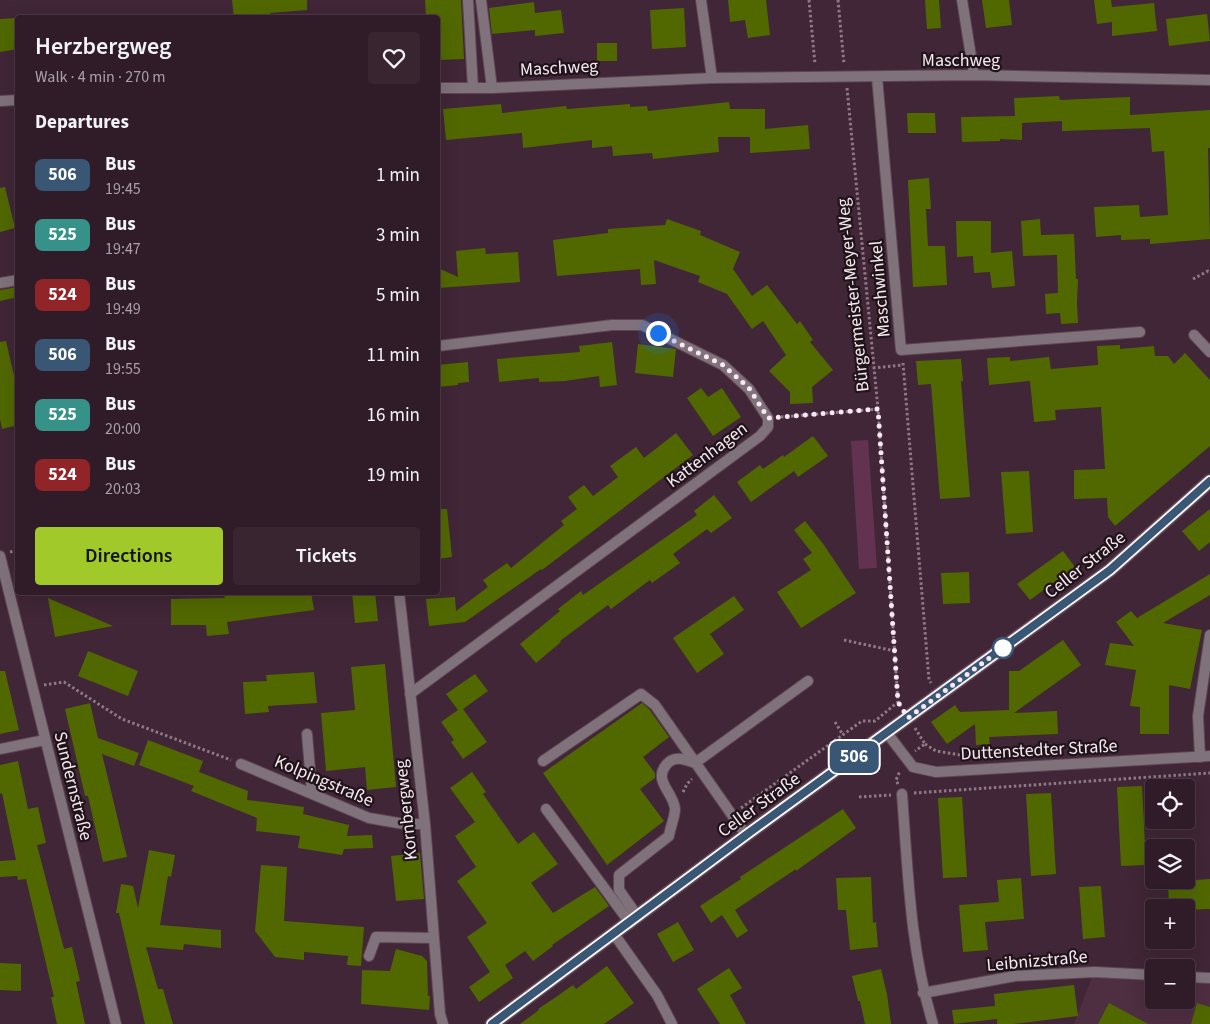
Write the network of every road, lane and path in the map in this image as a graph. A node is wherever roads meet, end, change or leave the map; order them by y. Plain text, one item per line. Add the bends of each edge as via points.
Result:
1 (468, 0) edge
2 (481, 0) edge
3 (701, 0) edge
4 (809, 0) edge
5 (838, 0) edge
6 (962, 0) edge
7 (974, 75) junction
8 (846, 77) junction
9 (877, 77) junction
10 (712, 78) junction
11 (817, 78) junction
12 (1210, 80) edge
13 (440, 88) edge
14 (473, 88) junction
15 (492, 88) junction
16 (15, 100) edge
17 (0, 101) edge
18 (1210, 273) edge
19 (1193, 278) dead end
20 (15, 281) edge
21 (0, 284) edge
22 (1140, 332) dead end
23 (1194, 335) dead end
24 (440, 346) edge
25 (901, 350) junction
26 (1210, 352) edge
27 (903, 365) junction
28 (873, 368) junction
29 (878, 409) junction
30 (768, 418) junction
31 (1210, 482) edge
32 (0, 556) edge
33 (399, 595) edge
34 (1210, 635) edge
35 (844, 640) dead end
36 (895, 651) junction
37 (808, 681) dead end
38 (33, 687) junction
39 (410, 694) junction
40 (940, 695) junction
41 (898, 702) junction
42 (908, 718) junction
43 (835, 722) dead end
44 (887, 733) junction
45 (307, 734) dead end
46 (843, 735) junction
47 (45, 740) junction
48 (0, 749) edge
49 (1205, 756) edge
50 (906, 758) junction
51 (543, 761) dead end
52 (695, 763) junction
53 (241, 764) joint
54 (702, 772) junction
55 (1210, 773) edge
56 (312, 793) junction
57 (902, 794) junction
58 (859, 797) dead end
59 (675, 808) junction
60 (546, 809) dead end
61 (732, 815) junction
62 (425, 824) junction
63 (746, 835) junction
64 (634, 920) junction
65 (614, 934) junction
66 (434, 938) junction
67 (370, 956) dead end
68 (1145, 975) edge
69 (1195, 977) edge
70 (1210, 978) edge
71 (923, 993) junction
72 (116, 1024) edge
73 (443, 1024) edge
74 (492, 1024) edge
75 (672, 1024) edge
76 (933, 1024) edge

1 - 14 street
2 - 15 street
3 - 10 street
4 - 11 path
5 - 8 path, Bürgermeister-Meyer-Weg
6 - 7 street
7 - 9 street, Maschweg
7 - 12 street, Maschweg
8 - 9 street, Maschweg
8 - 11 street, Maschweg
8 - 28 path, Bürgermeister-Meyer-Weg
9 - 25 street, Maschwinkel
10 - 11 street, Maschweg
10 - 15 street, Maschweg
13 - 14 street, Maschweg
14 - 15 street, Maschweg
16 - 17 street
18 - 19 path
20 - 21 street
22 - 25 street, Maschwinkel
23 - 26 street
24 - 30 street, Kattenhagen via 612,325 642,325 723,365 749,388
25 - 27 path
27 - 28 path
27 - 40 path via 929,680
28 - 29 path, Bürgermeister-Meyer-Weg
29 - 30 path
29 - 36 path, Bürgermeister-Meyer-Weg
30 - 39 street, Kattenhagen via 768,427 760,436
31 - 40 main road, Celler Straße via 1110,570
32 - 38 street, Sundernstraße
33 - 39 street, Kornbergweg
34 - 49 street via 1198,716
35 - 36 path
36 - 41 path, Bürgermeister-Meyer-Weg
37 - 52 street
38 - 47 street, Sundernstraße
38 - 53 path via 64,682 122,719
39 - 62 street, Kornbergweg
40 - 42 main road, Celler Straße
41 - 42 path, Bürgermeister-Meyer-Weg
41 - 46 path via 875,721 862,721
42 - 44 main road, Celler Straße
42 - 50 path, Bürgermeister-Meyer-Weg via 926,744
43 - 46 path
44 - 50 street, Duttenstedter Straße
44 - 63 main road, Celler Straße
45 - 56 street
46 - 61 path
47 - 48 street
47 - 72 street, Sundernstraße
49 - 50 street, Duttenstedter Straße via 936,772 913,767
50 - 57 path via 896,780
51 - 52 street via 641,694 654,705
52 - 54 street
52 - 59 street via 681,758 670,760 664,768 662,780
53 - 56 street, Kolpingstraße
54 - 59 path via 687,784
54 - 61 street
55 - 57 path
56 - 62 street, Kolpingstraße via 369,818
57 - 58 path
57 - 71 street via 912,927
59 - 64 street via 669,836 619,875 619,890
60 - 64 street
61 - 63 street
62 - 66 street, Kornbergweg
63 - 64 main road, Celler Straße
64 - 65 main road, Celler Straße
65 - 74 main road, Celler Straße
65 - 75 street via 657,995
66 - 67 street via 376,937
66 - 73 street, Kornbergweg
68 - 71 street, Leibnizstraße via 1094,972 1015,976
69 - 70 street
71 - 76 street

